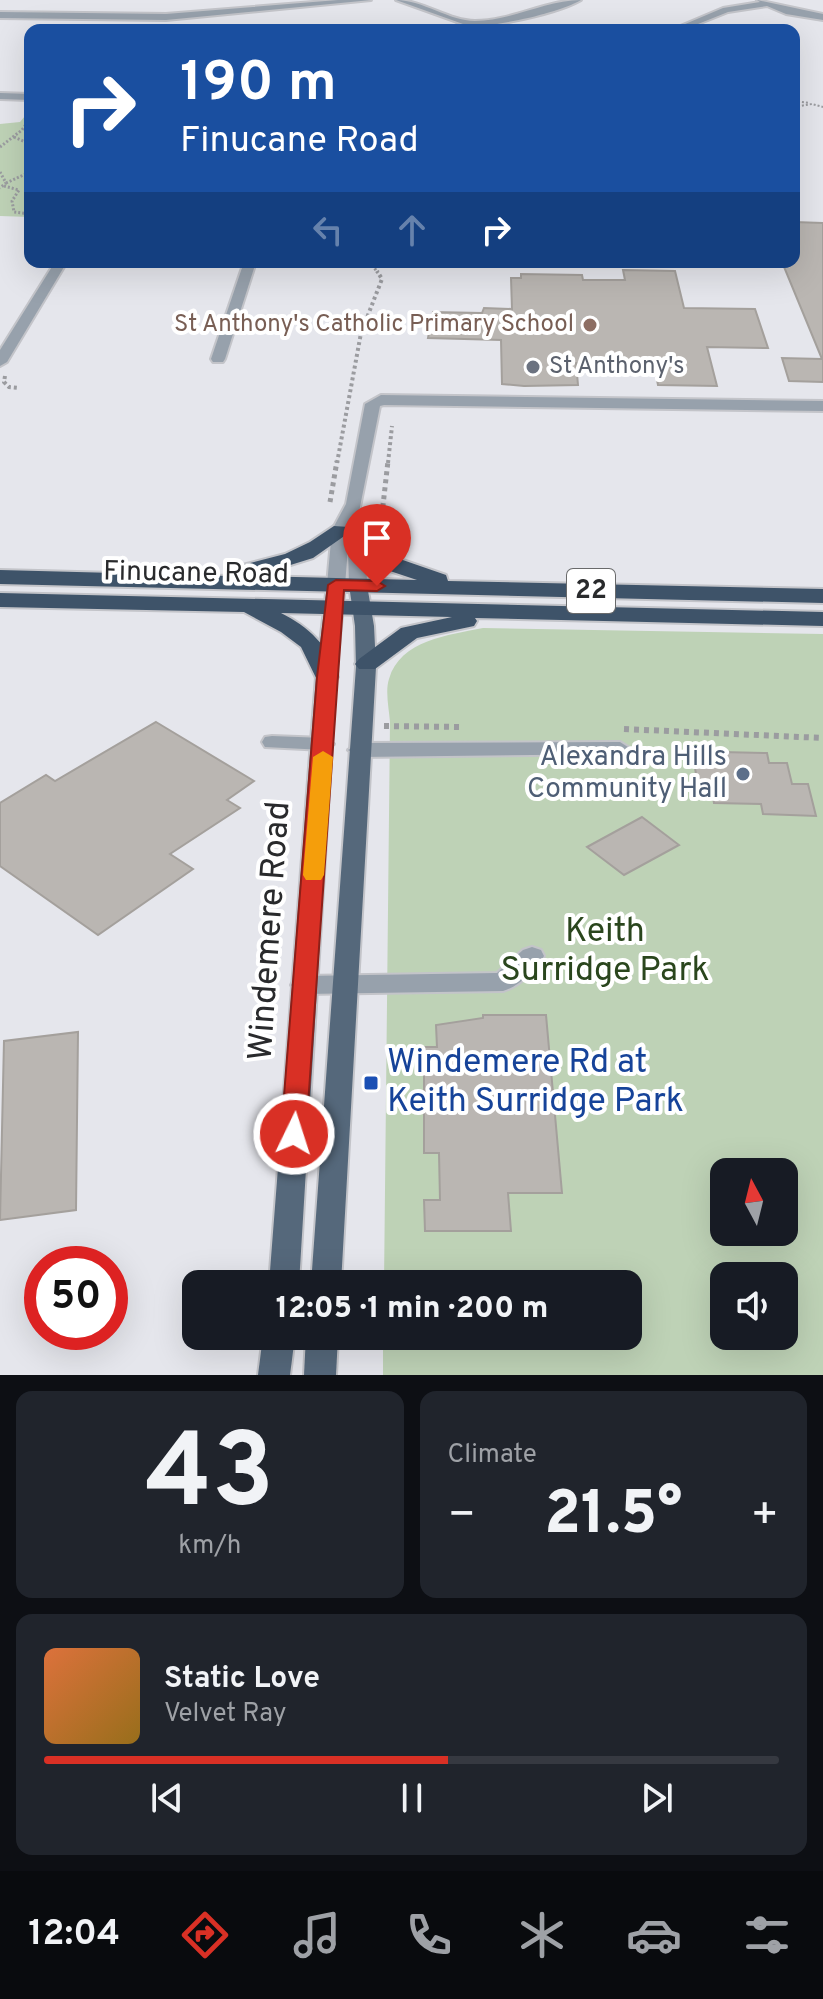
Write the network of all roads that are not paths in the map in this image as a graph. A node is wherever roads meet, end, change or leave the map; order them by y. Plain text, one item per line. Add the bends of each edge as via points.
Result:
1 (367, 0) edge
2 (400, 0) edge
3 (577, 0) edge
4 (763, 2) edge
5 (0, 15) edge
6 (65, 16) junction
7 (823, 17) edge
8 (58, 24) edge
9 (472, 24) edge
10 (480, 24) edge
11 (690, 24) edge
12 (0, 96) edge
13 (24, 97) edge
14 (57, 268) edge
15 (248, 268) edge
16 (218, 359) dead end
17 (0, 362) edge
18 (823, 406) edge
19 (342, 524) junction
20 (0, 577) edge
21 (193, 582) junction
22 (462, 588) junction
23 (348, 596) junction
24 (823, 596) edge
25 (0, 600) edge
26 (243, 605) junction
27 (524, 612) junction
28 (823, 619) edge
29 (367, 664) junction
30 (326, 677) junction
31 (272, 742) dead end
32 (324, 744) junction
33 (620, 749) dead end
34 (359, 750) junction
35 (532, 956) dead end
36 (347, 984) junction
37 (304, 985) junction
38 (285, 1270) edge
39 (327, 1270) edge
40 (277, 1350) edge
41 (321, 1350) edge
42 (274, 1375) edge
43 (320, 1375) edge

1 - 6 street via 194,16
2 - 9 street
3 - 10 street
4 - 7 street
4 - 11 street
5 - 6 street
6 - 8 street
12 - 13 street
14 - 17 street
15 - 16 street
18 - 19 street via 400,399 373,404 354,504
19 - 21 highway via 314,550 285,562
19 - 22 highway via 389,563
19 - 23 street
20 - 21 highway, Finucane Road / 22
21 - 23 highway, Finucane Road / 22
22 - 23 highway, Finucane Road / 22
22 - 24 highway, Finucane Road / 22
23 - 26 highway, Finucane Road / 22
23 - 27 highway, Finucane Road / 22
23 - 29 main road
23 - 30 main road, Windemere Road
25 - 26 highway, Finucane Road / 22
26 - 30 highway via 291,626 319,652
27 - 28 highway, Finucane Road / 22
27 - 29 highway via 409,633
29 - 34 main road
30 - 32 main road, Windemere Road
31 - 32 street
32 - 37 main road, Windemere Road
33 - 34 street
34 - 36 main road
35 - 36 street via 503,982
36 - 37 street
36 - 39 main road
37 - 38 main road, Windemere Road
40 - 42 main road
41 - 43 main road

